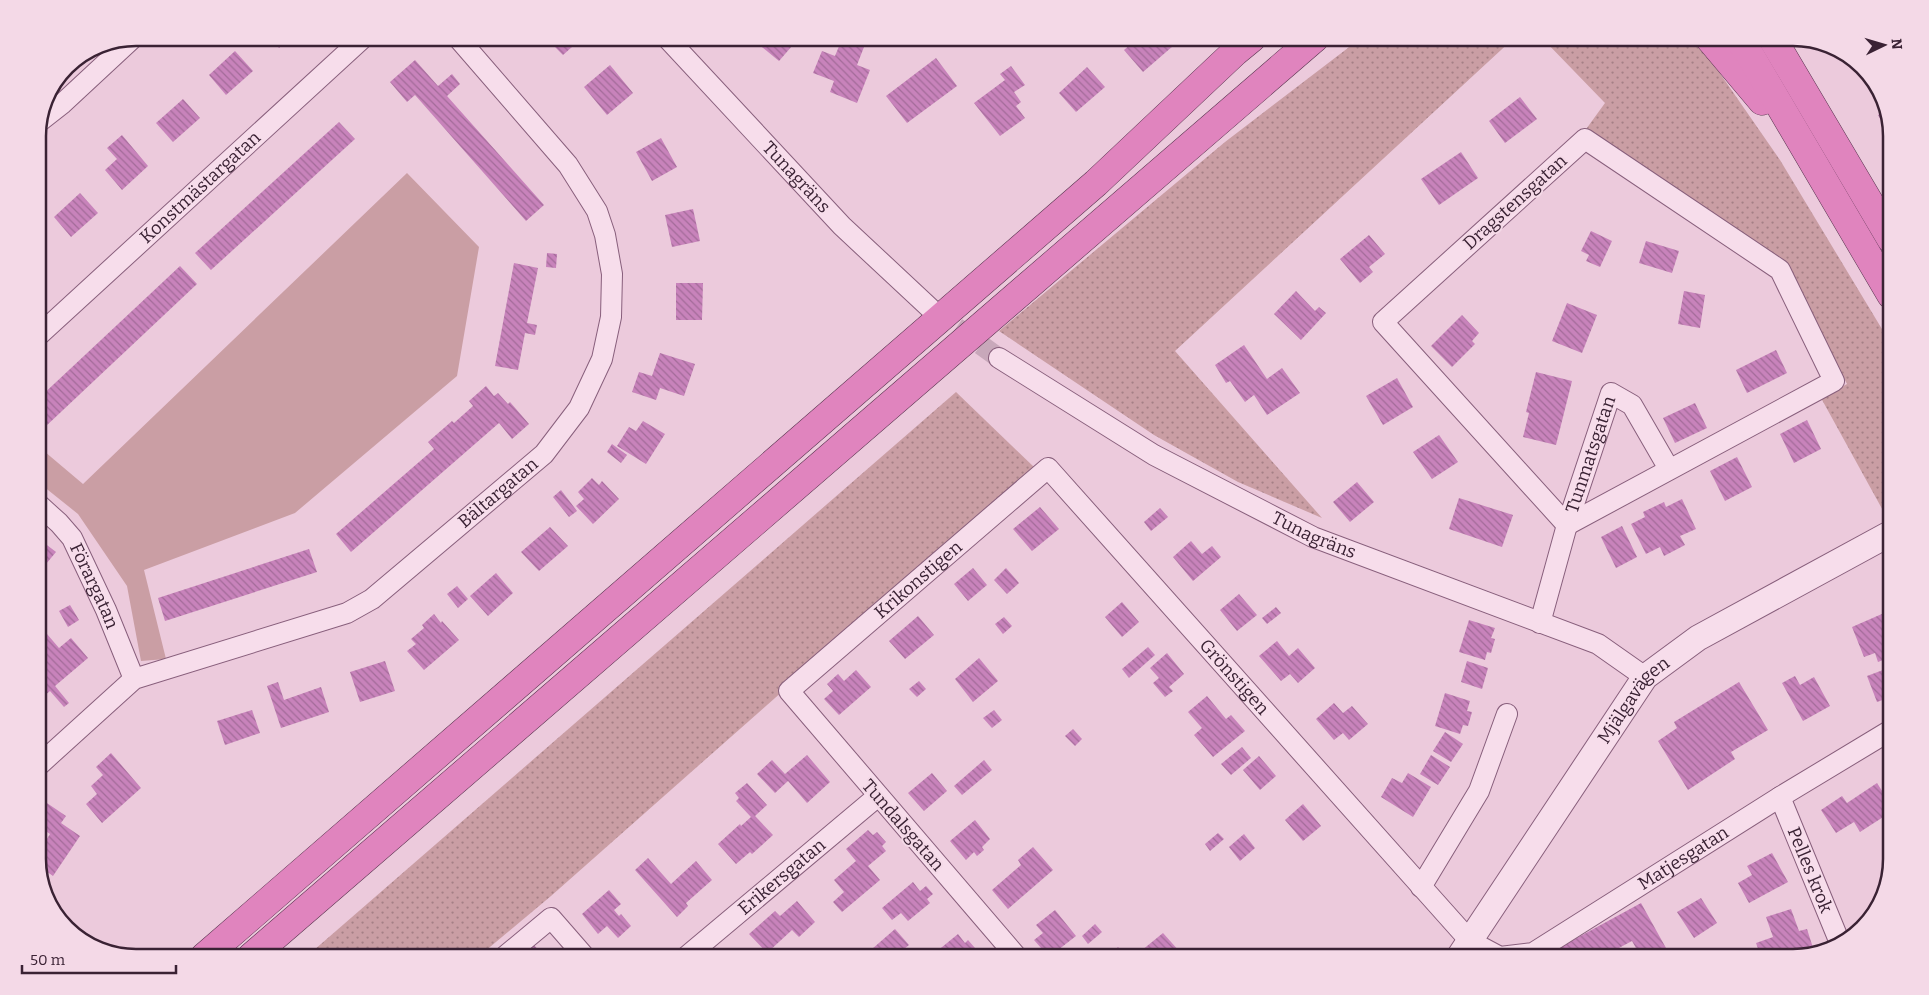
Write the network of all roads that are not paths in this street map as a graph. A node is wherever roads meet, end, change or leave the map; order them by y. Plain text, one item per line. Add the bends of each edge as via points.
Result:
1 (354, 46) edge
2 (465, 46) edge
3 (674, 46) edge
4 (1242, 46) edge
5 (1306, 46) edge
6 (1716, 46) edge
7 (1744, 46) edge
8 (1777, 46) edge
9 (123, 47) edge
10 (49, 114) edge
11 (1817, 167) junction
12 (1883, 225) edge
13 (1883, 281) edge
14 (932, 310) tunnel mouth
15 (46, 329) edge
16 (1000, 358) tunnel mouth
17 (1834, 381) joint
18 (1048, 468) joint
19 (1669, 469) junction
20 (46, 511) edge
21 (1567, 525) junction
22 (1883, 537) edge
23 (1540, 623) junction
24 (1645, 677) junction
25 (134, 679) junction
26 (789, 692) joint
27 (1507, 714) dead end
28 (1883, 735) edge
29 (46, 759) edge
30 (878, 796) junction
31 (1780, 797) junction
32 (1421, 887) junction
33 (1838, 937) edge
34 (214, 949) edge
35 (261, 949) edge
36 (515, 949) edge
37 (577, 949) edge
38 (697, 949) edge
39 (1009, 949) edge
40 (1465, 949) edge
41 (1539, 949) edge

1 - 15 street, Konstmästargatan
2 - 25 street, Bältargatan via 568,165 597,211 605,235 612,274 611,317 602,359 579,408 544,454 372,599 347,614
3 - 14 street, Tunagräns via 842,226
4 - 34 highway via 1096,183
5 - 35 highway
6 - 11 highway
7 - 11 highway
8 - 12 highway
9 - 10 street
11 - 13 highway
16 - 23 street, Tunagräns via 1154,455 1313,536
17 - 19 street, Tunmatsgatan
17 - 21 street, Dragstensgatan via 1780,270 1585,139 1382,322
18 - 26 street, Krikonstigen
18 - 32 street, Grönstigen
19 - 21 street, Tunmatsgatan
19 - 21 street, Tunmatsgatan via 1632,404 1611,392
20 - 25 street, Förargatan via 72,538
21 - 23 street, Tunmatsgatan
22 - 24 street, Mjälgavägen via 1698,638
23 - 24 street, Tunagräns via 1598,644
24 - 40 street, Mjälgavägen
25 - 29 street, Bältargatan
26 - 30 street, Tundalsgatan
27 - 32 street via 1479,791
28 - 31 street, Matjesgatan
30 - 38 street, Erikersgatan
30 - 39 street, Tundalsgatan
31 - 33 street, Pelles krok
31 - 41 street, Matjesgatan
32 - 40 street, Grönstigen
36 - 37 street via 551,918

